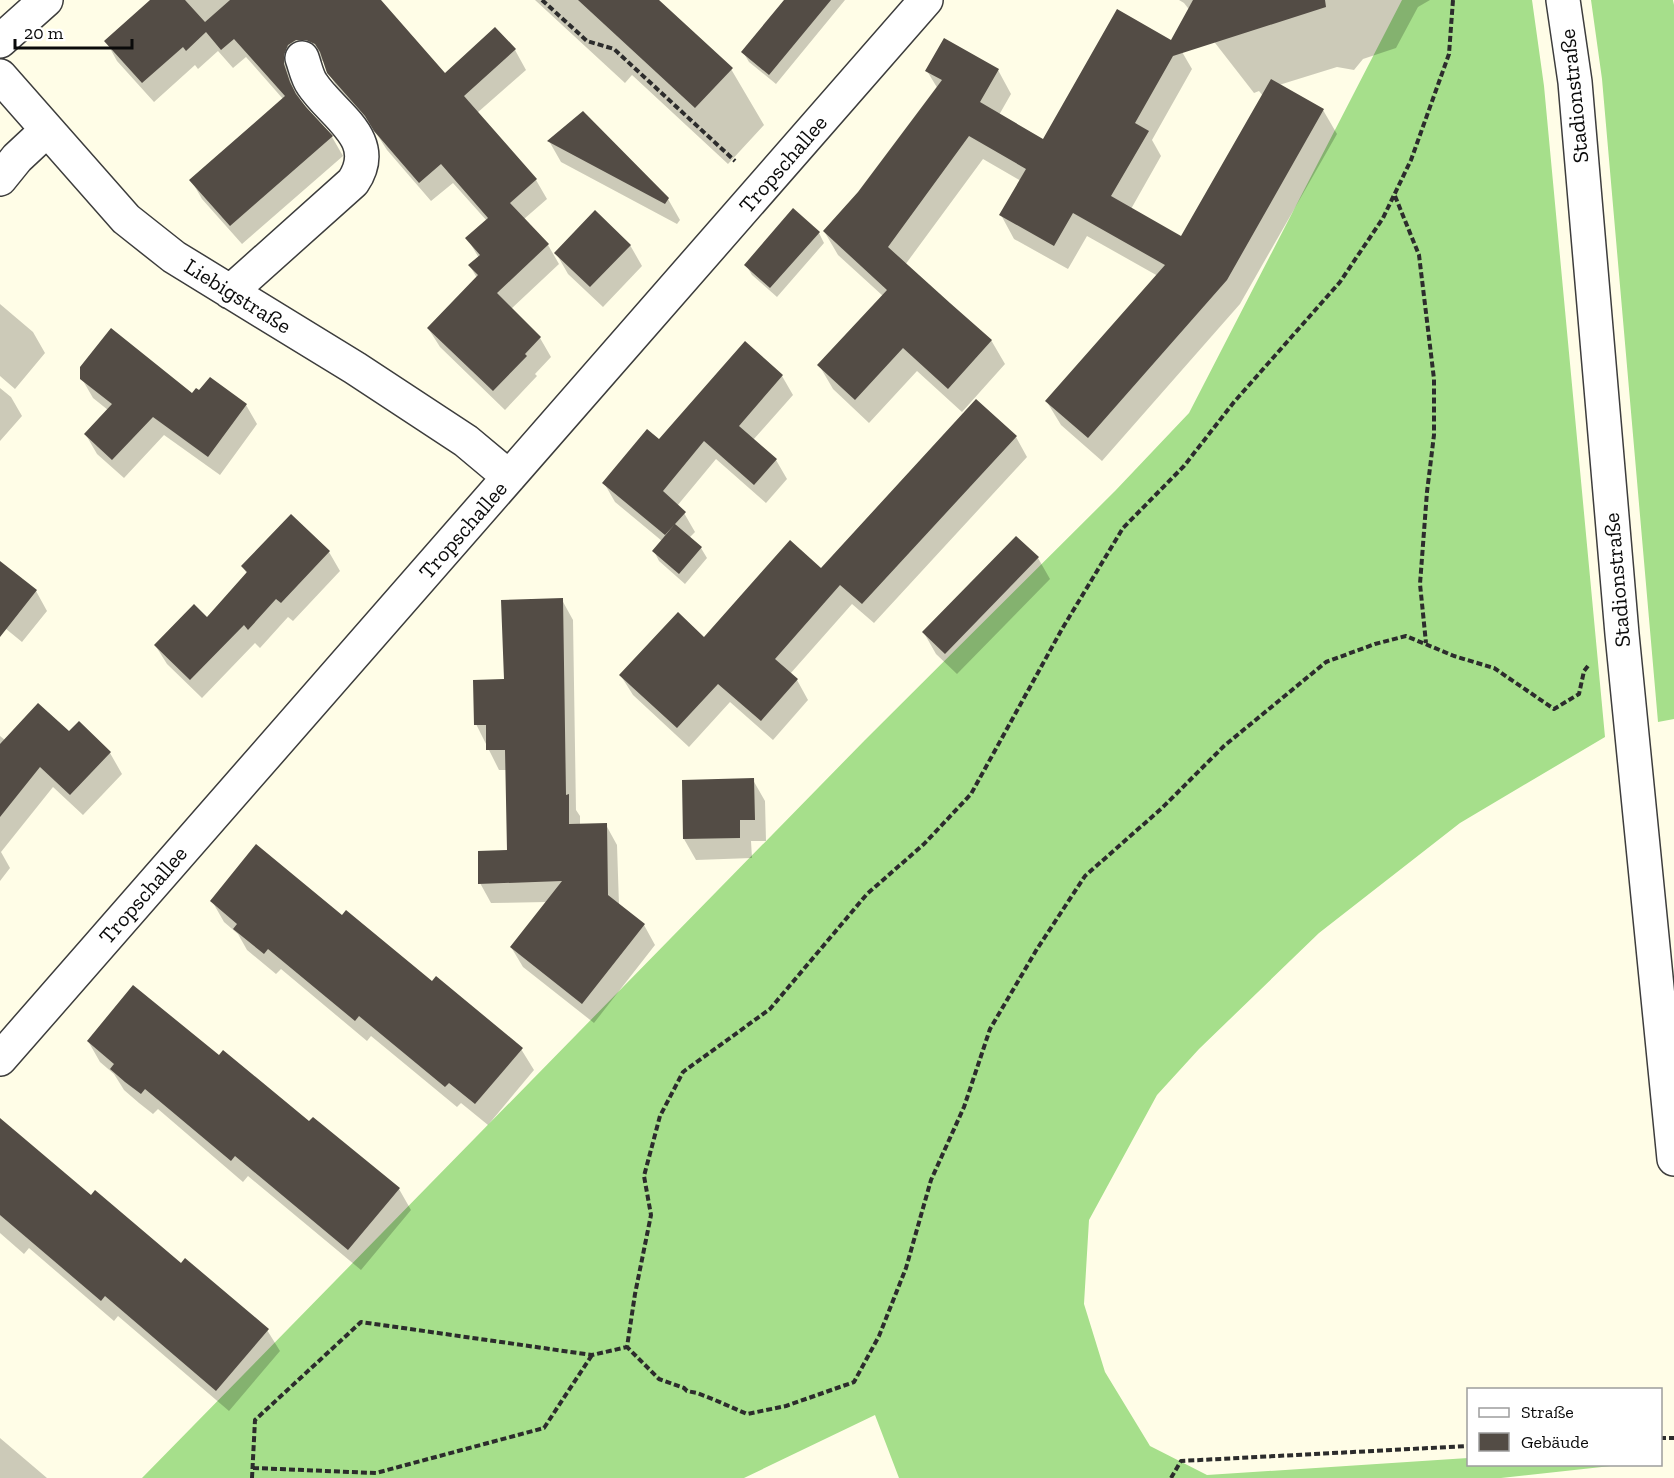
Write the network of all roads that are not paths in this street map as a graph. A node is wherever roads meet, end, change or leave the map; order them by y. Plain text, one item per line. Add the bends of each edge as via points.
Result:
1 (46, 0) edge
2 (926, 0) edge
3 (1563, 0) edge
4 (0, 41) edge
5 (302, 58) dead end
6 (0, 76) edge
7 (47, 130) junction
8 (0, 179) edge
9 (230, 292) junction
10 (509, 477) junction
11 (0, 1059) edge
12 (1674, 1159) edge

1 - 4 street
2 - 10 street, Tropschallee
3 - 12 street, Stadionstraße via 1575,82 1622,634
5 - 9 street via 312,83 354,132 362,158 361,171 354,182
6 - 7 street, Liebigstraße
7 - 8 street
7 - 9 street, Liebigstraße via 126,219
9 - 10 street, Liebigstraße via 457,435
10 - 11 street, Tropschallee

